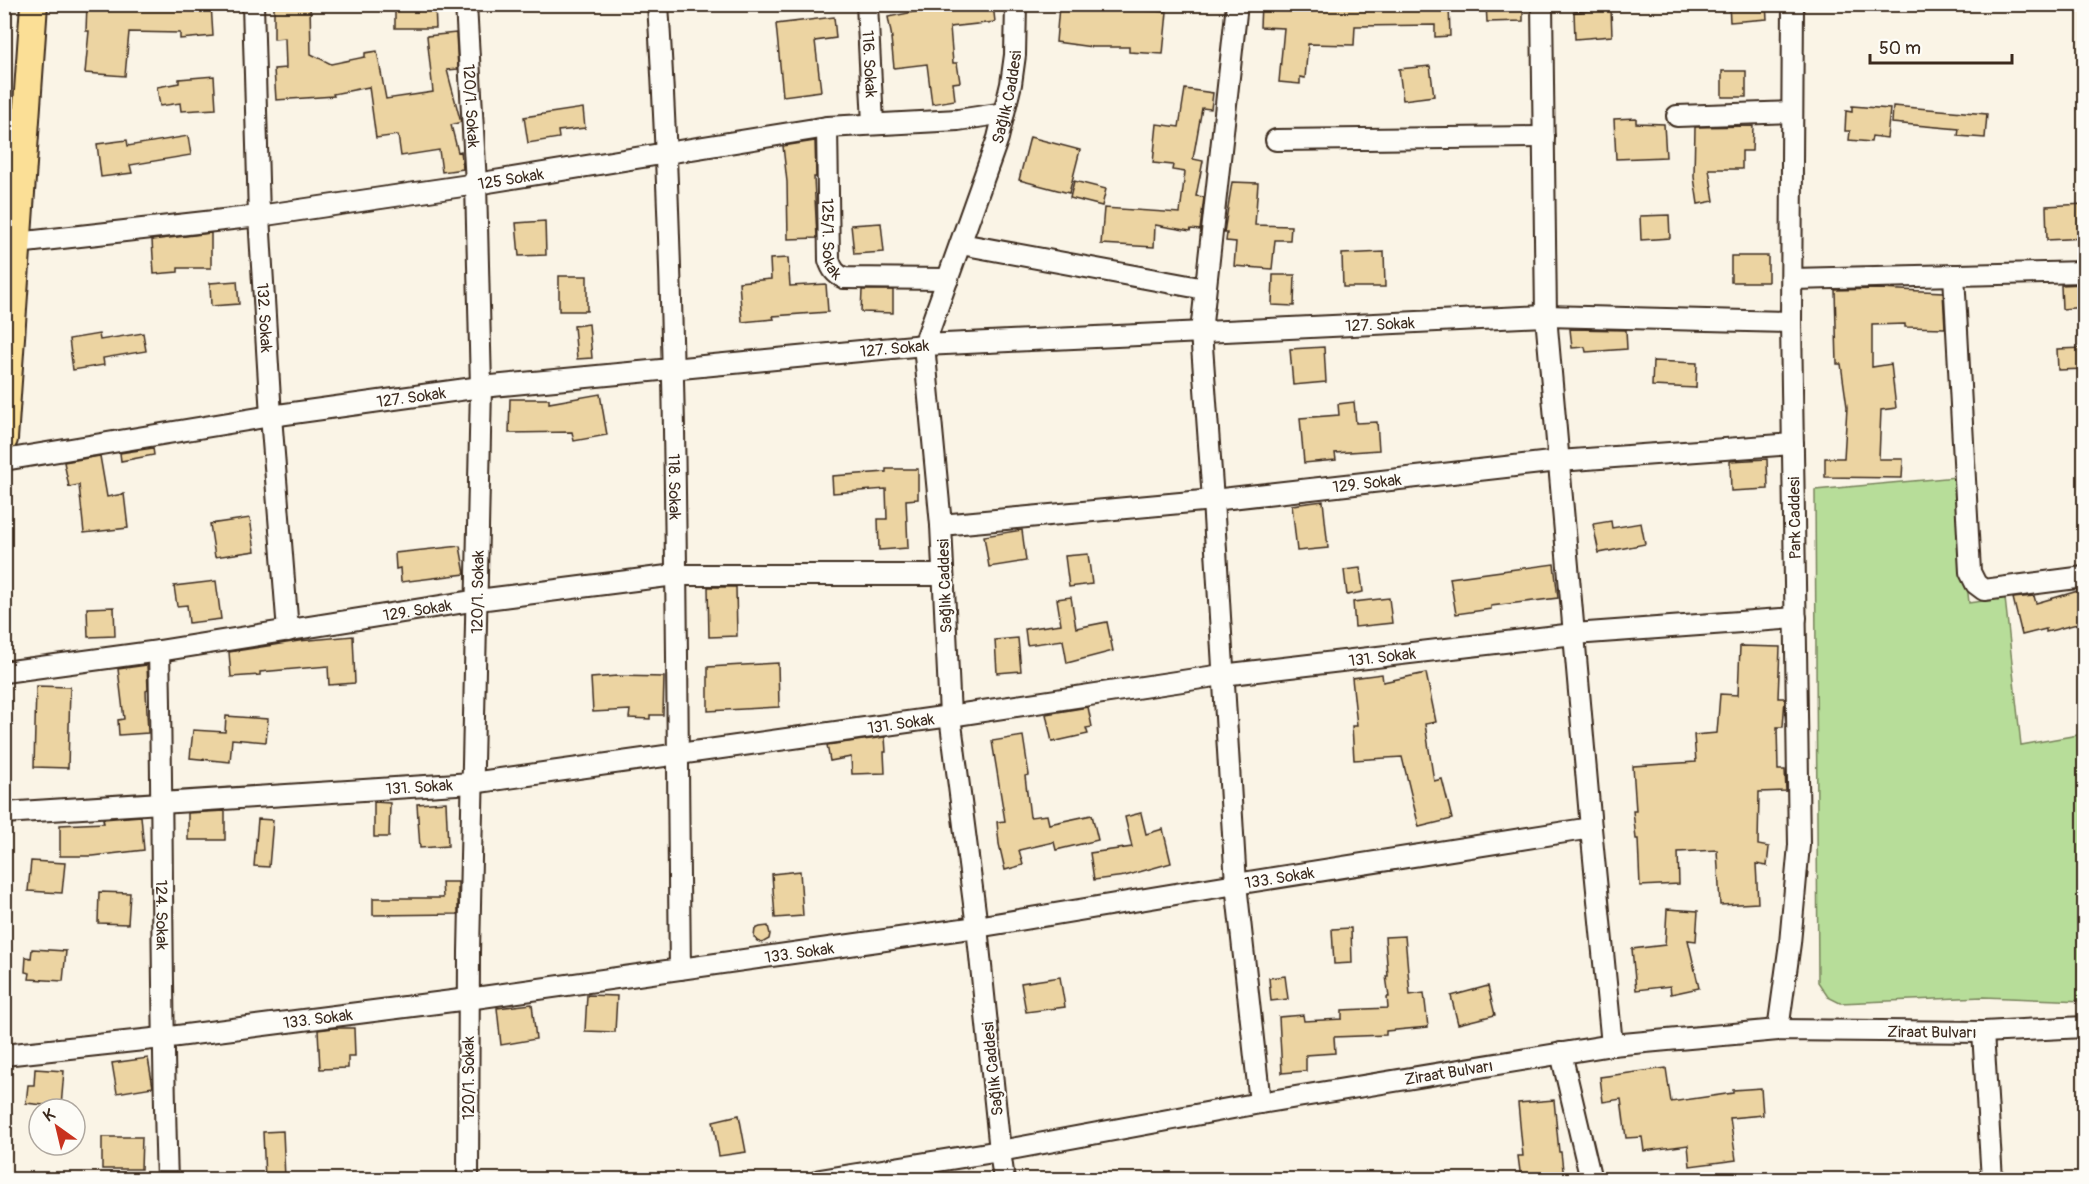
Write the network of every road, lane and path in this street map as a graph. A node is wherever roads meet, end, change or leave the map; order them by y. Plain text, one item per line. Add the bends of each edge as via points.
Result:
1 (34, 4) edge
2 (253, 4) edge
3 (466, 4) edge
4 (658, 4) edge
5 (867, 4) edge
6 (1016, 4) edge
7 (1237, 4) edge
8 (1542, 4) edge
9 (1793, 4) edge
10 (1792, 112) junction
11 (1004, 113) junction
12 (1677, 116) dead end
13 (873, 123) junction
14 (827, 127) junction
15 (1544, 137) junction
16 (1276, 140) dead end
17 (667, 153) junction
18 (476, 184) junction
19 (258, 216) junction
20 (17, 243) junction
21 (961, 244) junction
22 (2085, 272) edge
23 (1954, 275) junction
24 (948, 279) junction
25 (1791, 279) junction
26 (1205, 290) junction
27 (1546, 316) junction
28 (1791, 322) junction
29 (1201, 332) junction
30 (924, 345) junction
31 (674, 369) junction
32 (481, 387) junction
33 (271, 416) junction
34 (4, 439) edge
35 (1793, 444) junction
36 (4, 460) edge
37 (1559, 460) junction
38 (1213, 500) junction
39 (941, 525) junction
40 (675, 575) junction
41 (942, 575) junction
42 (2085, 577) edge
43 (478, 600) junction
44 (1796, 618) junction
45 (288, 631) junction
46 (1574, 634) junction
47 (159, 651) junction
48 (4, 672) edge
49 (1222, 675) junction
50 (950, 716) junction
51 (677, 755) junction
52 (471, 783) junction
53 (163, 802) junction
54 (4, 813) edge
55 (1591, 828) junction
56 (1236, 884) junction
57 (977, 927) junction
58 (680, 969) junction
59 (468, 999) junction
60 (2085, 1027) edge
61 (1778, 1030) junction
62 (1983, 1032) junction
63 (162, 1038) junction
64 (1612, 1045) junction
65 (1562, 1053) junction
66 (4, 1054) edge
67 (1260, 1103) junction
68 (1000, 1151) junction
69 (167, 1179) edge
70 (468, 1179) edge
71 (820, 1179) edge
72 (1004, 1179) edge
73 (1591, 1179) edge
74 (1992, 1179) edge

1 - 20 main road
2 - 19 street, 132. Sokak
3 - 18 street, 120/1. Sokak
4 - 17 street, 118. Sokak
5 - 13 street, 116. Sokak
6 - 11 street, Sağlık Caddesi via 1015,55
7 - 26 street
8 - 15 street
9 - 10 street, Park Caddesi
10 - 12 street
10 - 25 street, Park Caddesi
11 - 13 street, 125 Sokak via 958,120
11 - 21 street, Sağlık Caddesi
13 - 14 street, 125 Sokak
14 - 17 street, 125 Sokak
14 - 24 street, 125/1. Sokak via 832,269 844,278
15 - 16 street
15 - 27 street
17 - 18 street, 125 Sokak
17 - 31 street, 118. Sokak
18 - 19 street, 125 Sokak
18 - 32 street, 120/1. Sokak
19 - 20 street, 125 Sokak
19 - 33 street, 132. Sokak
20 - 34 main road
21 - 24 street, Sağlık Caddesi
21 - 26 street
22 - 23 street
23 - 25 street
23 - 42 street via 1972,578 1984,590
24 - 30 street, Sağlık Caddesi
25 - 28 street, Park Caddesi
26 - 29 street
27 - 28 street, 127. Sokak
27 - 29 street, 127. Sokak
27 - 37 street
28 - 35 street, Park Caddesi
29 - 30 street, 127. Sokak
29 - 38 street
30 - 31 street, 127. Sokak
30 - 39 street, Sağlık Caddesi
31 - 32 street, 127. Sokak
31 - 40 street, 118. Sokak
32 - 33 street, 127. Sokak
32 - 43 street, 120/1. Sokak
33 - 36 street, 127. Sokak
33 - 45 street, 132. Sokak
35 - 37 street, 129. Sokak
35 - 44 street, Park Caddesi
37 - 38 street, 129. Sokak
37 - 46 street
38 - 39 street, 129. Sokak
38 - 49 street
39 - 41 street, Sağlık Caddesi
40 - 41 street, 129. Sokak
40 - 43 street, 129. Sokak
40 - 51 street, 118. Sokak
41 - 50 street, Sağlık Caddesi
43 - 45 street, 129. Sokak
43 - 52 street, 120/1. Sokak
44 - 46 street, 131. Sokak
44 - 61 street, Park Caddesi via 1799,845
45 - 47 street, 129. Sokak
46 - 49 street, 131. Sokak
46 - 55 street
47 - 48 street, 129. Sokak
47 - 53 street, 124. Sokak
49 - 50 street, 131. Sokak
49 - 56 street
50 - 51 street, 131. Sokak
50 - 57 street, Sağlık Caddesi
51 - 52 street, 131. Sokak
51 - 58 street, 118. Sokak
52 - 53 street, 131. Sokak
52 - 59 street, 120/1. Sokak
53 - 54 street, 131. Sokak
53 - 63 street, 124. Sokak
55 - 56 street, 133. Sokak
55 - 64 street
56 - 57 street, 133. Sokak
56 - 67 street
57 - 58 street, 133. Sokak
57 - 68 street, Sağlık Caddesi
58 - 59 street, 133. Sokak
59 - 63 street, 133. Sokak
59 - 70 street, 120/1. Sokak
60 - 62 street, Ziraat Bulvarı
61 - 62 street, Ziraat Bulvarı
61 - 64 street, Ziraat Bulvarı
62 - 74 street
63 - 66 street, 133. Sokak
63 - 69 street, 124. Sokak
64 - 65 street, Ziraat Bulvarı
65 - 67 street, Ziraat Bulvarı
65 - 73 street
67 - 68 street, Ziraat Bulvarı
68 - 71 street, Ziraat Bulvarı
68 - 72 street, Sağlık Caddesi

